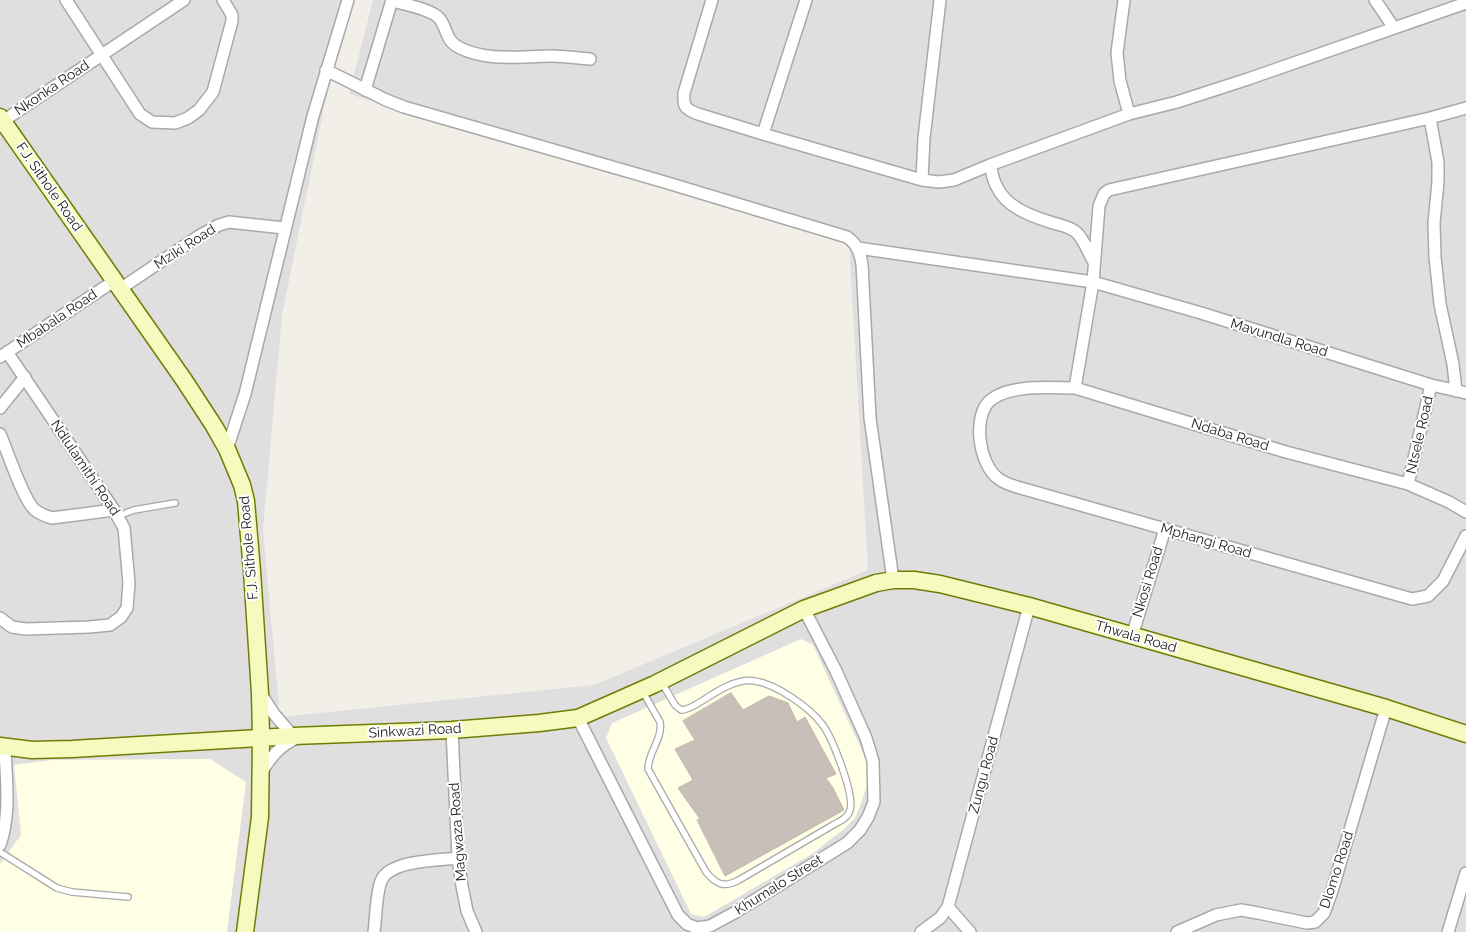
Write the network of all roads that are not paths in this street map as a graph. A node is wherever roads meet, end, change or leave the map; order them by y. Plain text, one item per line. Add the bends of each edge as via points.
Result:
1 (66, 0) edge
2 (184, 0) edge
3 (223, 0) edge
4 (348, 0) edge
5 (392, 0) edge
6 (712, 0) edge
7 (806, 0) edge
8 (940, 0) edge
9 (1124, 0) edge
10 (1375, 0) edge
11 (1466, 3) edge
12 (1394, 28) junction
13 (102, 55) junction
14 (590, 59) dead end
15 (326, 70) junction
16 (365, 90) junction
17 (1466, 108) edge
18 (1129, 114) junction
19 (1430, 118) junction
20 (1, 119) edge
21 (762, 134) junction
22 (990, 165) junction
23 (922, 180) junction
24 (284, 228) junction
25 (858, 248) junction
26 (1094, 262) junction
27 (1093, 282) junction
28 (117, 285) junction
29 (4, 354) edge
30 (24, 377) junction
31 (1431, 385) junction
32 (1075, 388) junction
33 (1461, 392) edge
34 (991, 400) joint
35 (0, 408) edge
36 (0, 434) edge
37 (227, 449) junction
38 (1408, 484) junction
39 (174, 504) dead end
40 (1466, 512) edge
41 (116, 513) junction
42 (1165, 529) junction
43 (1466, 536) edge
44 (893, 580) junction
45 (1029, 606) junction
46 (804, 610) junction
47 (0, 618) edge
48 (1132, 636) junction
49 (661, 681) junction
50 (641, 690) junction
51 (260, 693) junction
52 (1386, 708) junction
53 (578, 718) junction
54 (452, 730) junction
55 (1466, 734) edge
56 (298, 736) junction
57 (261, 738) junction
58 (3, 747) edge
59 (260, 775) junction
60 (0, 845) edge
61 (0, 852) edge
62 (458, 858) junction
63 (1466, 873) edge
64 (128, 897) dead end
65 (948, 907) junction
66 (245, 932) edge
67 (374, 932) edge
68 (476, 932) edge
69 (921, 932) edge
70 (970, 932) edge
71 (1177, 932) edge
72 (1448, 932) edge

1 - 13 street
2 - 13 street, Nkonka Road
3 - 13 street, Nkonka Road via 232,20 213,92 188,118 163,124 152,122 140,114
4 - 15 street
5 - 14 street via 435,14 452,43 477,54 495,58 555,56
5 - 16 street
6 - 21 street via 683,102 688,110
7 - 21 street
8 - 23 street
9 - 18 street via 1117,53
10 - 12 street
11 - 12 street
12 - 18 street via 1239,82
13 - 20 street, Nkonka Road
15 - 16 street
15 - 24 street
16 - 25 street via 404,107 847,237
17 - 19 street
18 - 22 street
19 - 26 street via 1109,190 1099,206
19 - 33 street via 1438,162 1434,223 1440,304
20 - 28 street, F.J. Sithole Road
21 - 23 street
22 - 23 street via 954,180
22 - 26 street via 996,187 1005,200 1021,211 1076,232
24 - 28 street, Mziki Road via 229,222 219,225
24 - 37 street via 245,394
25 - 27 street, Mavundla Road
25 - 44 street via 862,264 870,418
26 - 27 street
27 - 31 street, Mavundla Road
27 - 32 street
28 - 29 street, Mbabala Road
28 - 37 street, F.J. Sithole Road via 184,380
29 - 30 street, Ndlulamithi Road
30 - 35 street
30 - 41 street, Ndlulamithi Road
31 - 33 street, Mavundla Road
31 - 38 street, Ntsele Road
32 - 34 street, Ndaba Road via 1016,390
32 - 38 street, Ndaba Road via 1286,452
34 - 42 street, Mphangi Road via 980,423 980,442 990,469 998,479
36 - 41 street via 26,498 38,512 52,518
37 - 51 street, F.J. Sithole Road via 246,501
38 - 40 street, Ndaba Road
39 - 41 lane
41 - 47 street, Ndlulamithi Road via 124,528 129,583 127,608 120,618 110,624 90,627 26,628 12,627
42 - 43 street, Mphangi Road via 1412,599 1428,596 1443,581
42 - 48 street, Nkosi Road
44 - 45 street, Thwala Road via 940,584
44 - 46 street, Thwala Road via 876,583
45 - 48 street, Thwala Road
45 - 65 street, Zungu Road
46 - 49 street, Sinkwazi Road
46 - 53 street, Khumalo Street via 866,738 873,761 874,802 860,830 846,843 710,926 697,928 678,915
48 - 52 street, Thwala Road
49 - 50 street, Sinkwazi Road
49 - 50 lane via 681,710 746,680 764,682 801,705 821,723 832,743 850,793 849,813 739,880 728,885 717,883 706,872 648,769 661,726
50 - 53 street, Sinkwazi Road
51 - 56 street via 274,714
51 - 57 street, F.J. Sithole Road
52 - 55 street, Thwala Road
52 - 71 street, Dlomo Road via 1324,914 1315,922 1307,923 1258,912 1230,911
53 - 54 street, Sinkwazi Road
54 - 56 street, Sinkwazi Road
54 - 62 street, Magwaza Road
56 - 57 street, Sinkwazi Road
56 - 59 street via 279,748
57 - 58 street, Sinkwazi Road via 72,749
57 - 59 street, F.J. Sithole Road
58 - 60 street via 6,811
59 - 66 street, F.J. Sithole Road via 260,817
61 - 64 lane via 57,888
62 - 67 street via 411,863 388,872 382,879
62 - 68 street, Magwaza Road via 467,911
63 - 72 street
65 - 69 street, Zungu Road via 940,918
65 - 70 street

